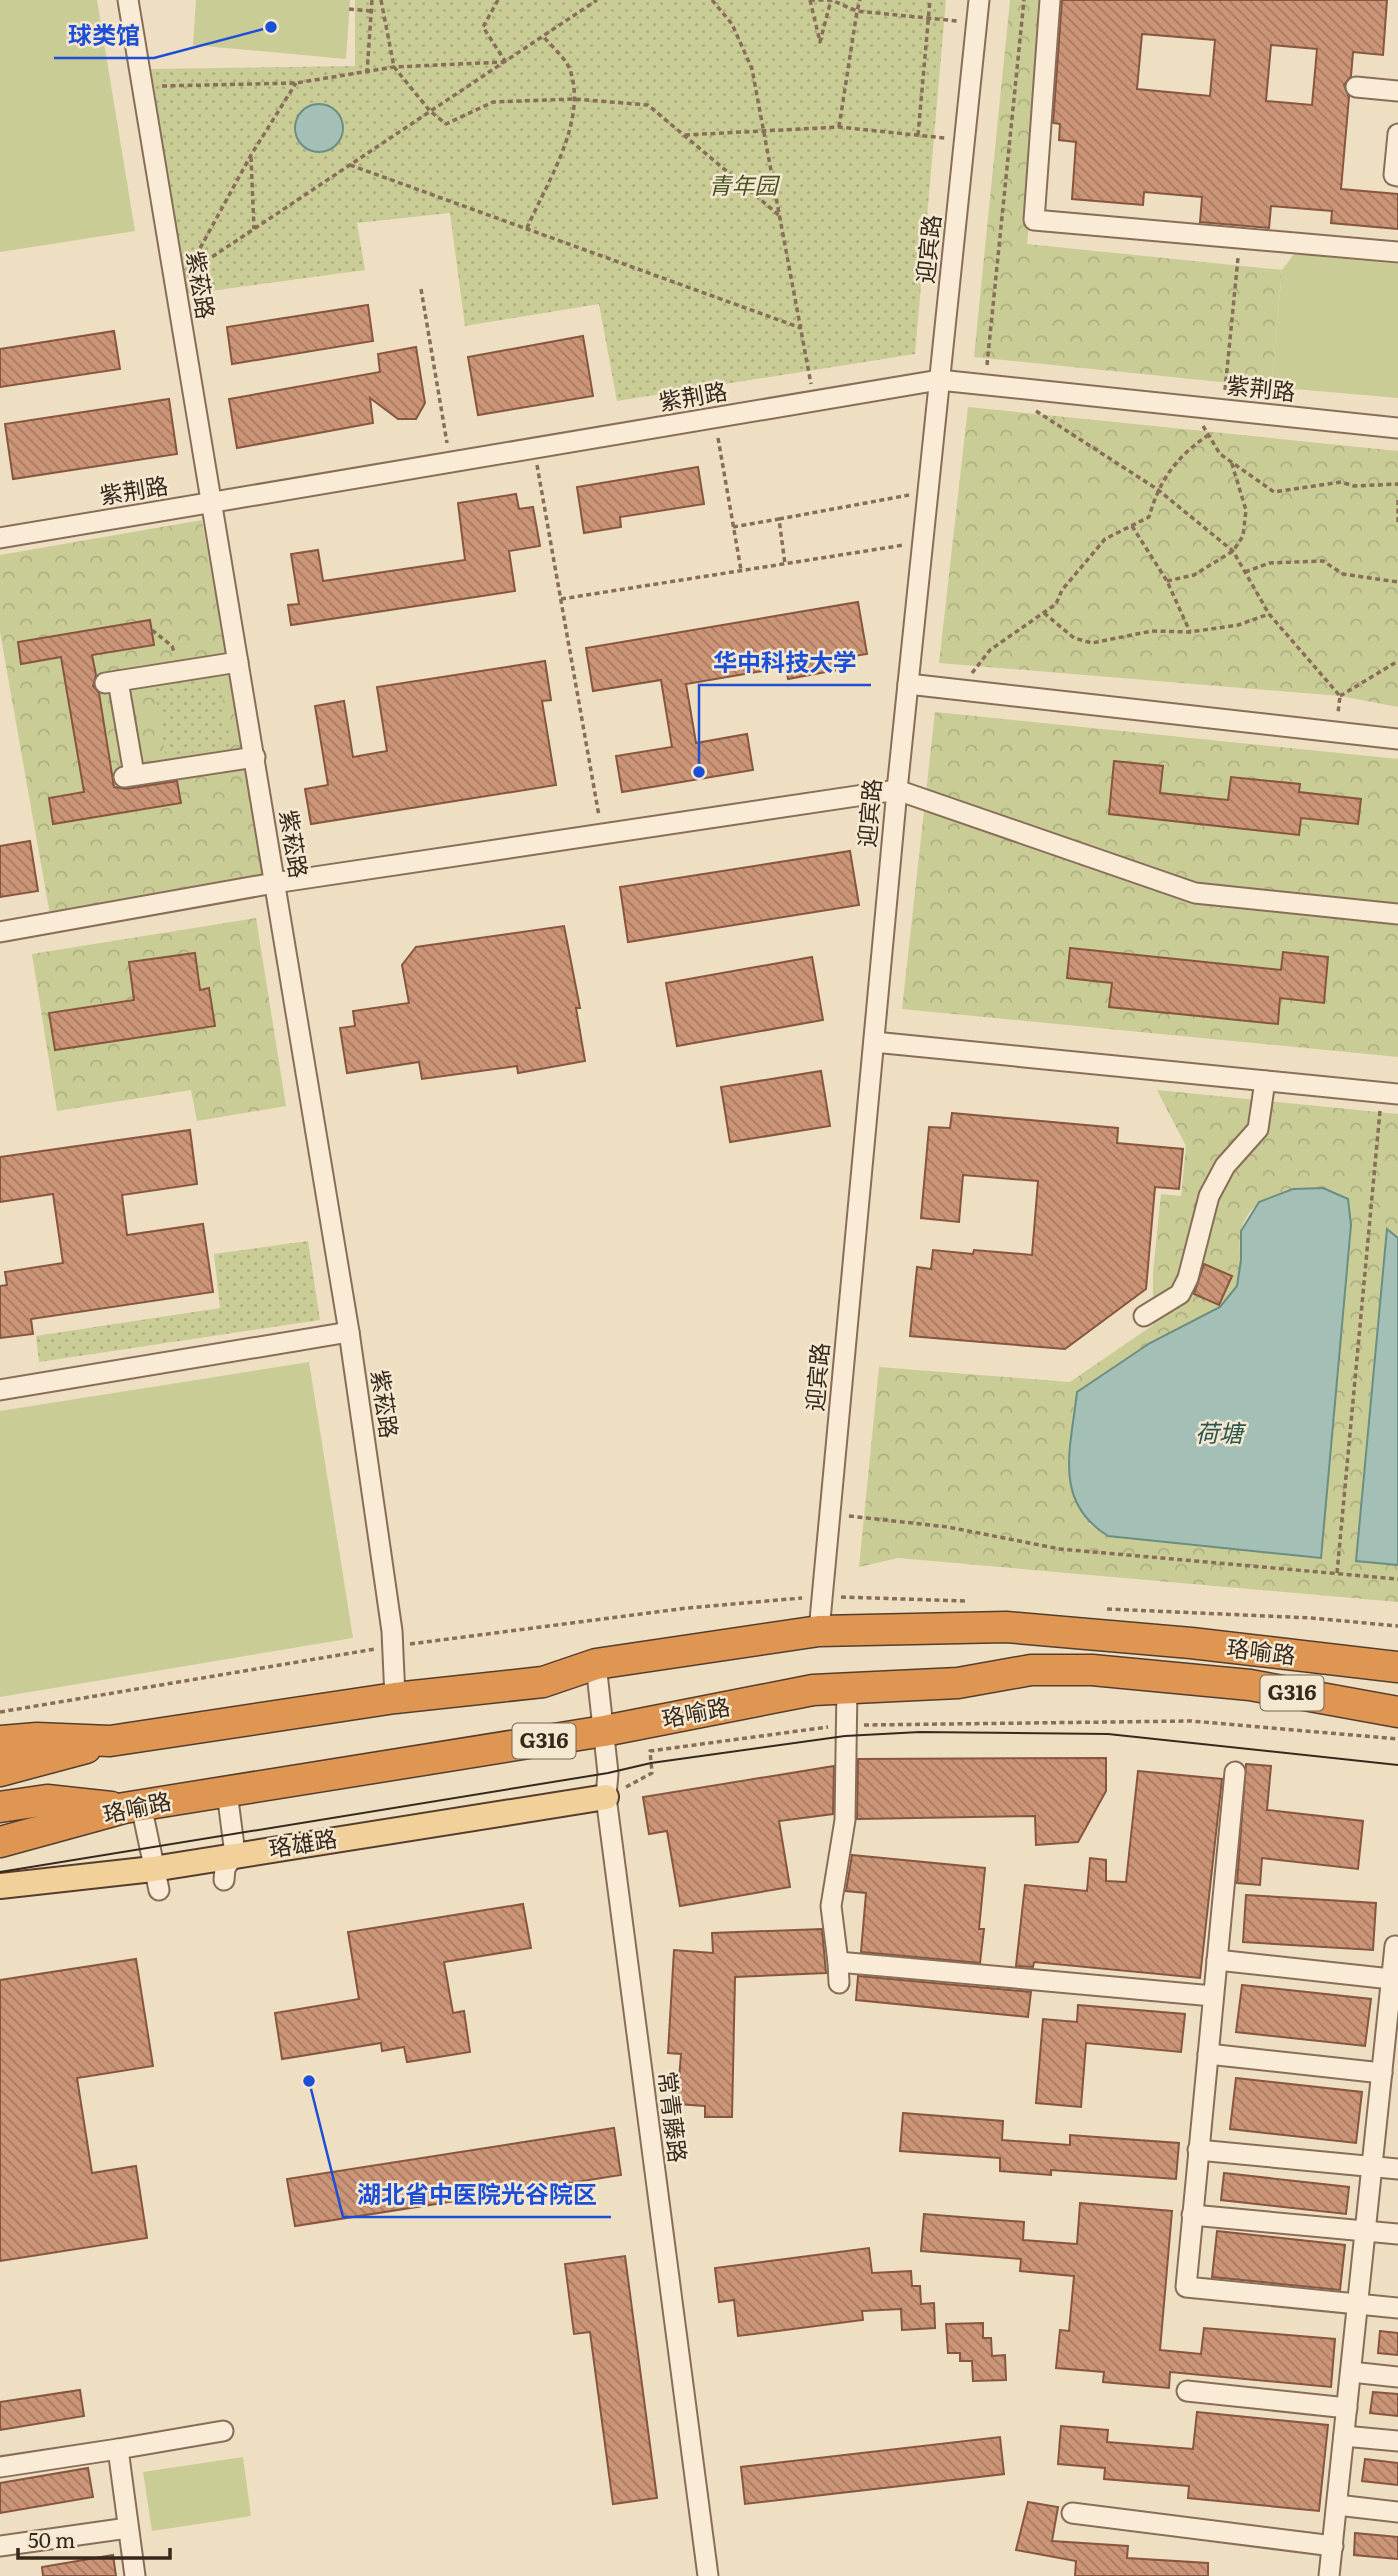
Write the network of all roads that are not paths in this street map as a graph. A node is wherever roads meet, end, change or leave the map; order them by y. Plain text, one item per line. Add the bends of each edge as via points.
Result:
1 (128, 0) edge
2 (979, 0) edge
3 (1050, 0) edge
4 (1356, 88) dead end
5 (1398, 91) edge
6 (1398, 134) edge
7 (1398, 176) edge
8 (1398, 252) edge
9 (939, 380) junction
10 (1398, 428) edge
11 (212, 503) junction
12 (0, 538) edge
13 (238, 662) junction
14 (908, 684) junction
15 (1398, 738) edge
16 (255, 757) junction
17 (897, 790) junction
18 (274, 883) junction
19 (1398, 914) edge
20 (0, 932) edge
21 (874, 1042) junction
22 (1265, 1081) junction
23 (1390, 1094) edge
24 (1144, 1316) dead end
25 (349, 1332) junction
26 (0, 1390) edge
27 (819, 1631) junction
28 (596, 1664) junction
29 (1398, 1667) edge
30 (847, 1687) junction
31 (396, 1698) junction
32 (1398, 1712) edge
33 (604, 1731) junction
34 (0, 1741) edge
35 (110, 1741) junction
36 (0, 1771) edge
37 (1235, 1772) dead end
38 (227, 1792) junction
39 (606, 1797) junction
40 (0, 1807) edge
41 (133, 1807) junction
42 (0, 1842) edge
43 (235, 1854) junction
44 (156, 1880) junction
45 (224, 1880) dead end
46 (0, 1886) edge
47 (1395, 1946) dead end
48 (1217, 1960) junction
49 (838, 1962) junction
50 (1391, 1979) junction
51 (839, 1983) dead end
52 (1213, 1996) junction
53 (1208, 2054) junction
54 (1382, 2073) junction
55 (1198, 2150) junction
56 (1373, 2167) junction
57 (1398, 2169) edge
58 (1192, 2215) junction
59 (1366, 2231) junction
60 (1398, 2234) edge
61 (1358, 2304) junction
62 (1398, 2308) edge
63 (1351, 2372) junction
64 (1398, 2377) edge
65 (1187, 2391) dead end
66 (1347, 2408) junction
67 (223, 2431) dead end
68 (1344, 2435) junction
69 (1398, 2441) edge
70 (118, 2449) junction
71 (0, 2467) edge
72 (1337, 2505) junction
73 (1398, 2512) edge
74 (1072, 2513) dead end
75 (128, 2528) junction
76 (0, 2546) edge
77 (1333, 2546) junction
78 (135, 2576) edge
79 (708, 2576) edge
80 (1333, 2576) edge

1 - 11 street, 紫菘路
2 - 9 street, 迎宾路
3 - 8 street via 1034,220
4 - 5 street
6 - 7 street via 1394,175
9 - 10 street, 紫荆路
9 - 11 street, 紫荆路
9 - 14 street, 迎宾路
11 - 12 street, 紫荆路
11 - 13 street, 紫菘路
13 - 16 street, 紫菘路
13 - 16 street via 112,682 129,776
14 - 15 street
14 - 17 street, 迎宾路
16 - 18 street, 紫菘路
17 - 18 street
17 - 19 street via 1195,893
17 - 21 street, 迎宾路
18 - 20 street
18 - 25 street, 紫菘路
21 - 22 street
21 - 27 street, 迎宾路
22 - 23 street
22 - 24 street via 1258,1129 1225,1166 1209,1196 1180,1294
25 - 26 street
25 - 31 street, 紫菘路 via 392,1631
27 - 28 highway, 珞喻路 / G316
27 - 29 highway, 珞喻路 / G316 via 1006,1627
28 - 31 highway, 珞喻路 / G316 via 543,1682
28 - 33 street, 常青藤路
30 - 32 highway, 珞喻路 / G316 via 958,1683 1031,1670 1092,1670 1250,1685
30 - 33 highway, 珞喻路 / G316 via 813,1689
30 - 49 street via 845,1820 831,1906
31 - 35 highway, 珞喻路 / G316
33 - 38 highway, 珞喻路 / G316
33 - 39 street, 常青藤路
34 - 35 highway, 珞喻路 / G316
35 - 36 highway
37 - 48 street
38 - 41 highway, 珞喻路 / G316
38 - 43 street
39 - 43 main road, 珞雄路
39 - 79 street, 常青藤路
40 - 41 highway via 47,1801
41 - 42 highway, 珞喻路 / G316
41 - 44 street
43 - 44 main road, 珞雄路
43 - 45 street via 225,1868
44 - 46 main road, 珞雄路
47 - 50 street
48 - 50 street
48 - 52 street
49 - 51 street
49 - 52 street
50 - 54 street
52 - 53 street
53 - 54 street
53 - 55 street
54 - 56 street
55 - 56 street
55 - 58 street
56 - 57 street
56 - 59 street
58 - 59 street
58 - 61 street via 1186,2287
59 - 60 street
59 - 61 street
61 - 62 street
61 - 63 street
63 - 64 street
63 - 66 street
65 - 66 street
66 - 68 street
67 - 70 street
68 - 69 street
68 - 72 street
70 - 71 street
70 - 75 street
72 - 73 street
72 - 77 street
74 - 77 street
75 - 76 street
75 - 78 street
77 - 80 street

